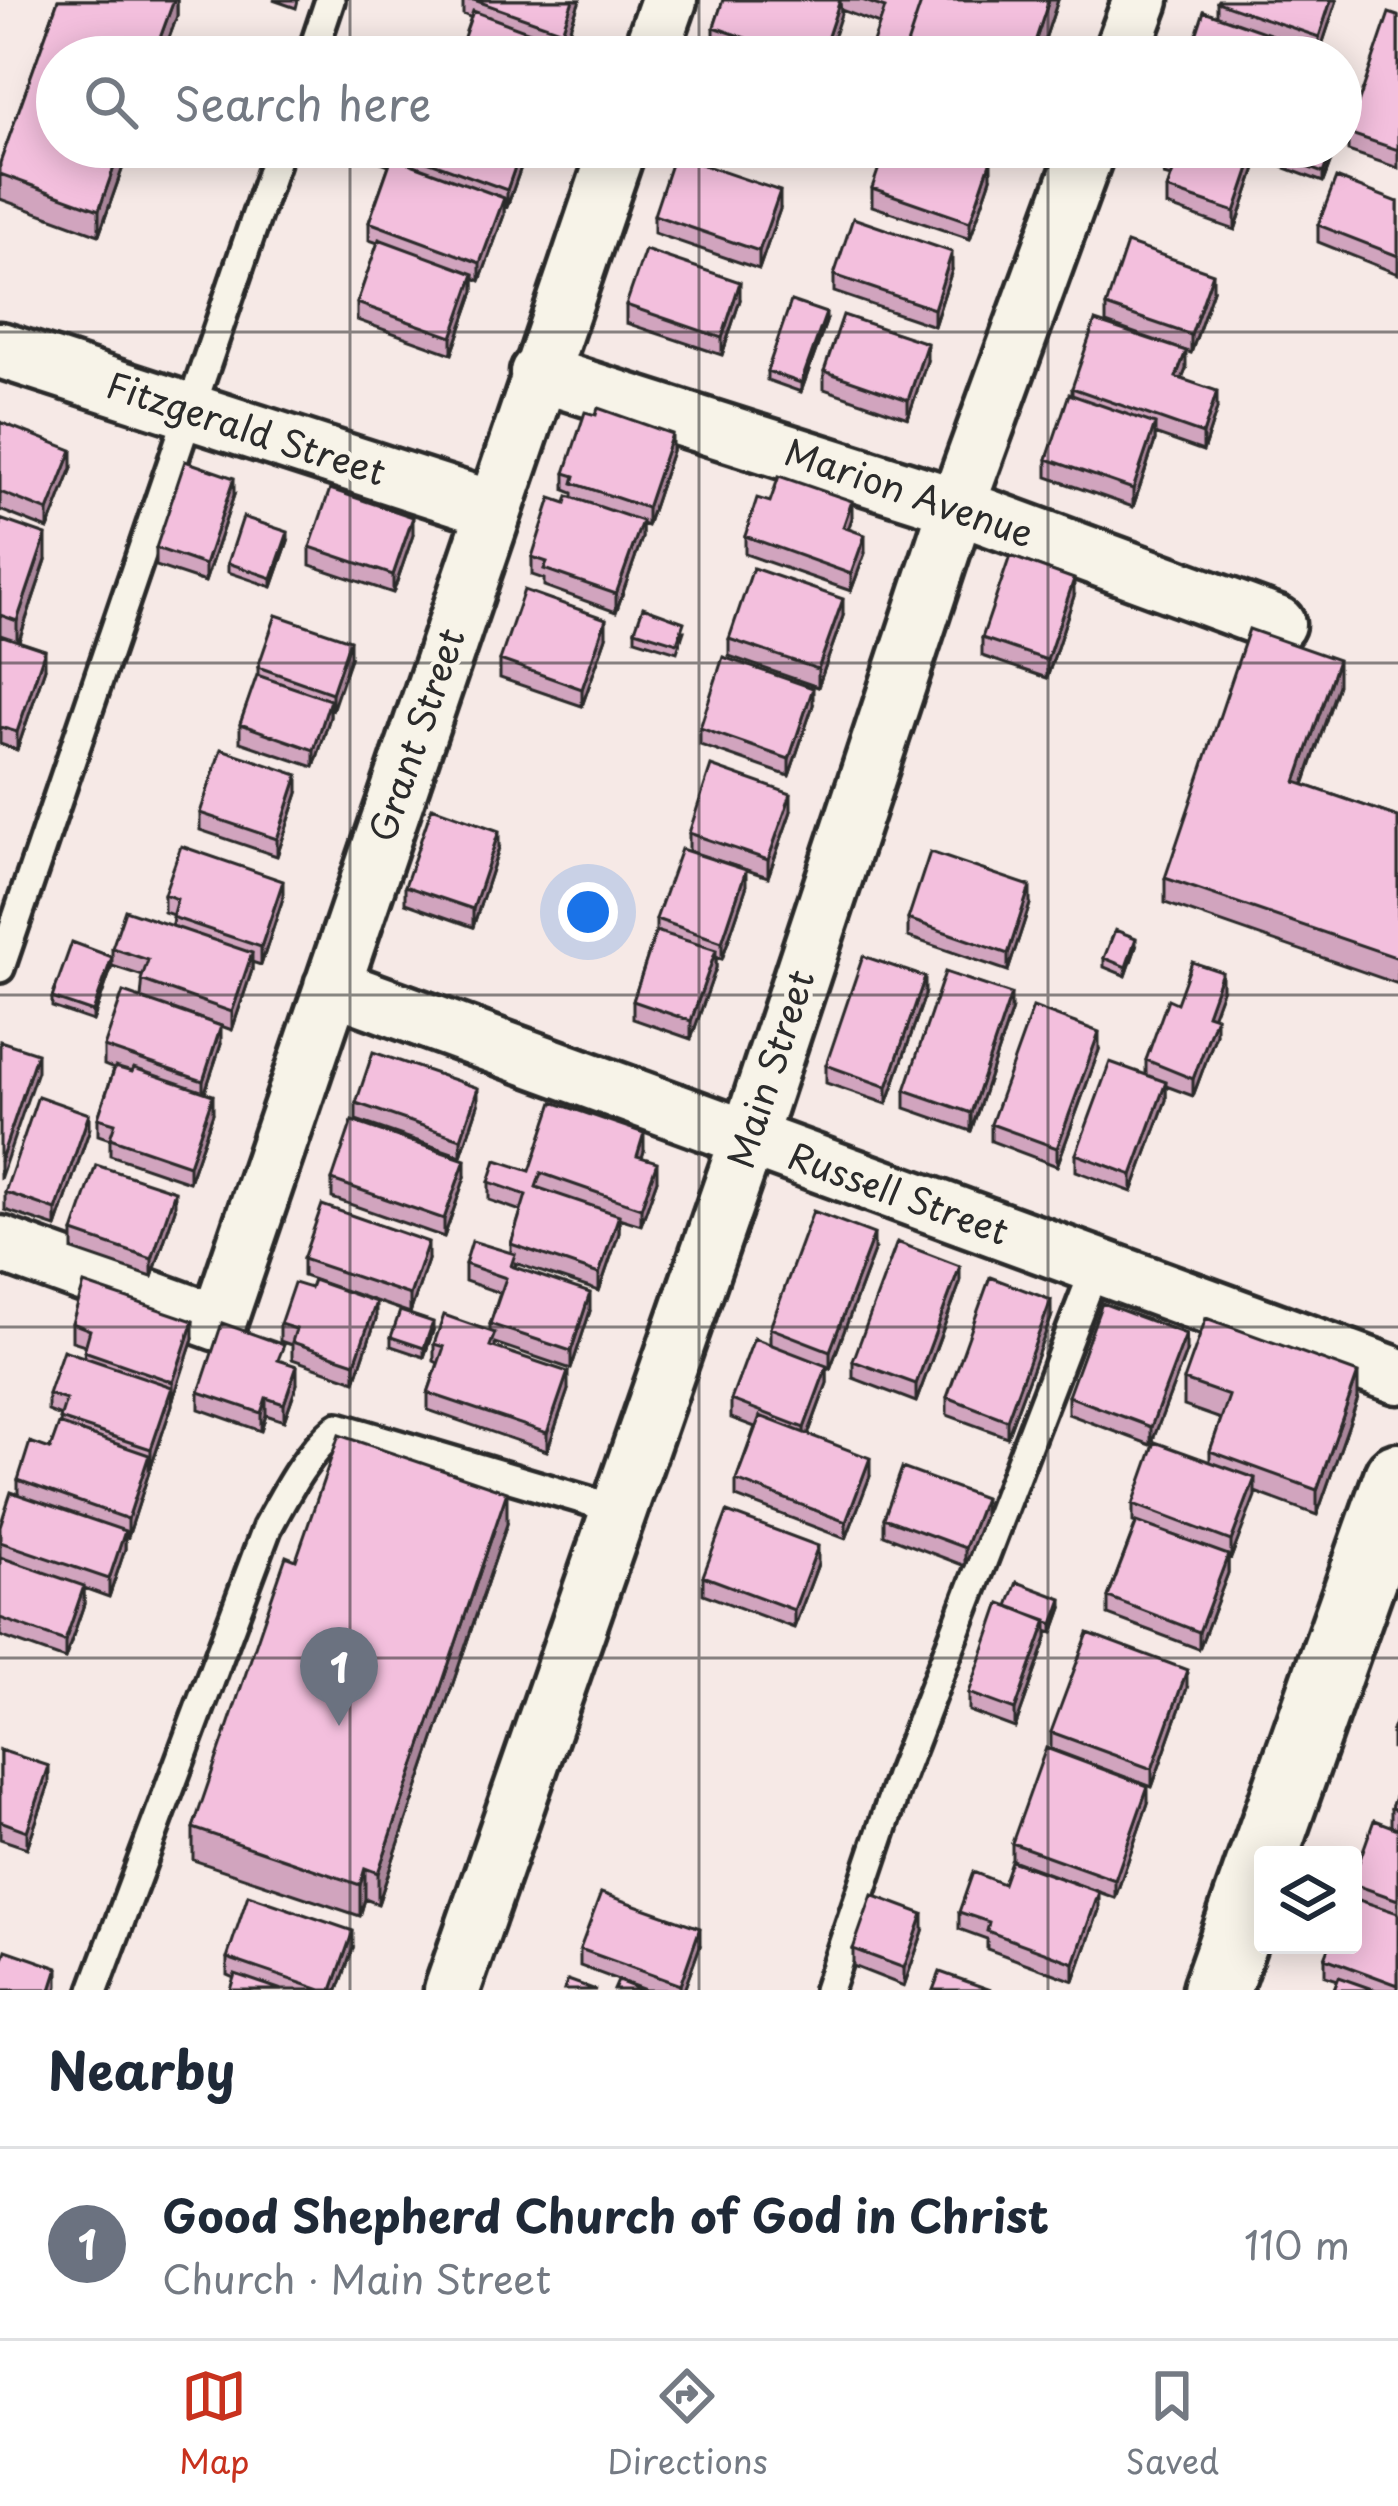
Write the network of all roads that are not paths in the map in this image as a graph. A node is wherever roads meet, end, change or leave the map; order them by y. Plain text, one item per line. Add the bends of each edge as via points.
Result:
1 (331, 0) edge
2 (669, 0) edge
3 (1141, 0) edge
4 (318, 36) edge
5 (656, 36) edge
6 (1128, 36) edge
7 (273, 168) edge
8 (611, 168) edge
9 (1080, 168) edge
10 (0, 350) edge
11 (538, 373) junction
12 (188, 410) junction
13 (957, 506) junction
14 (493, 508) junction
15 (1276, 624) dead end
16 (0, 968) edge
17 (332, 986) junction
18 (748, 1139) junction
19 (0, 1244) edge
20 (1096, 1266) junction
21 (1398, 1376) edge
22 (1398, 1478) edge
23 (619, 1510) junction
24 (1267, 1846) edge
25 (1254, 1882) edge
26 (94, 1990) edge
27 (452, 1990) edge
28 (828, 1990) edge
29 (1216, 1990) edge

1 - 4 lane
2 - 5 street
3 - 6 street
7 - 12 lane
8 - 11 street, Grant Street
9 - 13 street, Main Street
10 - 12 street, Fitzgerald Street
11 - 13 street, Marion Avenue
11 - 14 street, Grant Street
12 - 14 street, Fitzgerald Street
12 - 16 lane
13 - 15 street, Marion Avenue
13 - 18 street, Main Street
14 - 17 street, Grant Street
17 - 18 street, Russell Street
17 - 19 street, Grant Street via 218,1323
18 - 20 street, Russell Street
18 - 23 street, Main Street
20 - 21 street, Russell Street
20 - 28 lane via 900,1776
22 - 24 street
23 - 26 lane via 338,1427 322,1441 267,1528
23 - 27 street, Main Street
25 - 29 street

